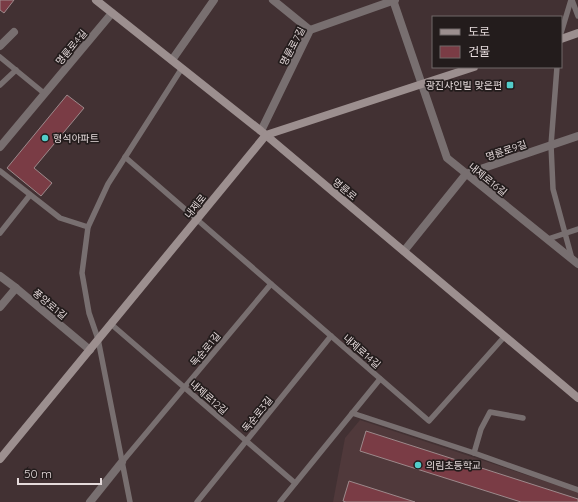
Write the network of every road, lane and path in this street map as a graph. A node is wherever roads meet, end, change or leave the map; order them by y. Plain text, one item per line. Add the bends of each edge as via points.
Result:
1 (96, 0) edge
2 (214, 0) edge
3 (273, 0) edge
4 (394, 0) edge
5 (572, 0) edge
6 (112, 13) junction
7 (578, 16) edge
8 (310, 30) junction
9 (562, 30) edge
10 (14, 32) dead end
11 (578, 33) edge
12 (562, 38) edge
13 (0, 46) edge
14 (0, 57) edge
15 (172, 60) junction
16 (182, 68) junction
17 (471, 68) edge
18 (557, 68) edge
19 (16, 70) junction
20 (421, 84) junction
21 (0, 85) edge
22 (45, 94) junction
23 (263, 133) junction
24 (578, 136) edge
25 (551, 145) junction
26 (0, 147) edge
27 (125, 157) junction
28 (0, 171) edge
29 (466, 174) junction
30 (30, 195) junction
31 (197, 219) junction
32 (88, 227) junction
33 (578, 229) edge
34 (0, 233) edge
35 (565, 233) junction
36 (548, 239) junction
37 (404, 251) junction
38 (575, 261) edge
39 (0, 276) edge
40 (271, 284) junction
41 (16, 288) junction
42 (0, 307) edge
43 (111, 324) junction
44 (332, 336) junction
45 (505, 336) junction
46 (98, 339) junction
47 (90, 350) junction
48 (380, 379) junction
49 (184, 388) junction
50 (578, 398) edge
51 (352, 413) junction
52 (523, 418) dead end
53 (246, 441) junction
54 (474, 453) junction
55 (0, 459) edge
56 (122, 462) junction
57 (295, 483) junction
58 (578, 490) edge
59 (90, 502) edge
60 (130, 502) edge
61 (197, 502) edge
62 (280, 502) edge

1 - 6 street, 명륜로
2 - 15 street
3 - 8 street
4 - 8 street, 명륜로7길
4 - 20 street, 내제로16길
5 - 7 lane
5 - 9 lane
6 - 15 street, 명륜로
6 - 22 street, 명륜로4길
8 - 23 street, 명륜로7길
10 - 13 street
11 - 12 street
14 - 19 lane
15 - 16 street, 명륜로
16 - 23 street, 명륜로
16 - 27 lane
17 - 20 street
18 - 25 lane
19 - 21 lane
19 - 22 lane
20 - 23 street
20 - 29 street, 내제로16길 via 446,158
22 - 26 street, 명륜로4길
23 - 31 street, 내제로
23 - 37 street, 명륜로
24 - 25 street, 명륜로9길
25 - 29 street, 명륜로9길
25 - 35 lane via 553,189
27 - 31 lane, 내제로14길
27 - 32 lane via 108,184
28 - 30 lane
29 - 36 street, 내제로16길
29 - 37 street
30 - 32 lane via 60,218
30 - 34 lane
31 - 40 lane, 내제로14길
31 - 43 street, 내제로
32 - 46 lane via 82,273 89,313
33 - 35 lane
35 - 36 lane
35 - 38 lane
36 - 38 street, 내제로16길
37 - 45 street, 명륜로
39 - 41 street, 풍양로1길
40 - 44 lane, 내제로14길
40 - 49 lane, 독순로1길
41 - 42 street
41 - 47 street, 풍양로1길
43 - 46 street, 내제로
43 - 49 lane, 내제로12길
44 - 48 lane, 내제로14길
44 - 53 lane, 독순로3길
45 - 48 lane, 내제로14길 via 429,421
45 - 50 street, 명륜로
46 - 47 street, 내제로
46 - 56 lane
47 - 55 street, 내제로
48 - 51 lane
49 - 53 lane, 내제로12길
49 - 56 lane, 독순로1길
51 - 54 lane
51 - 57 lane
52 - 54 lane via 490,412
53 - 57 lane, 내제로12길
53 - 61 lane, 독순로3길
54 - 58 lane
56 - 59 street
56 - 60 lane
57 - 62 lane

